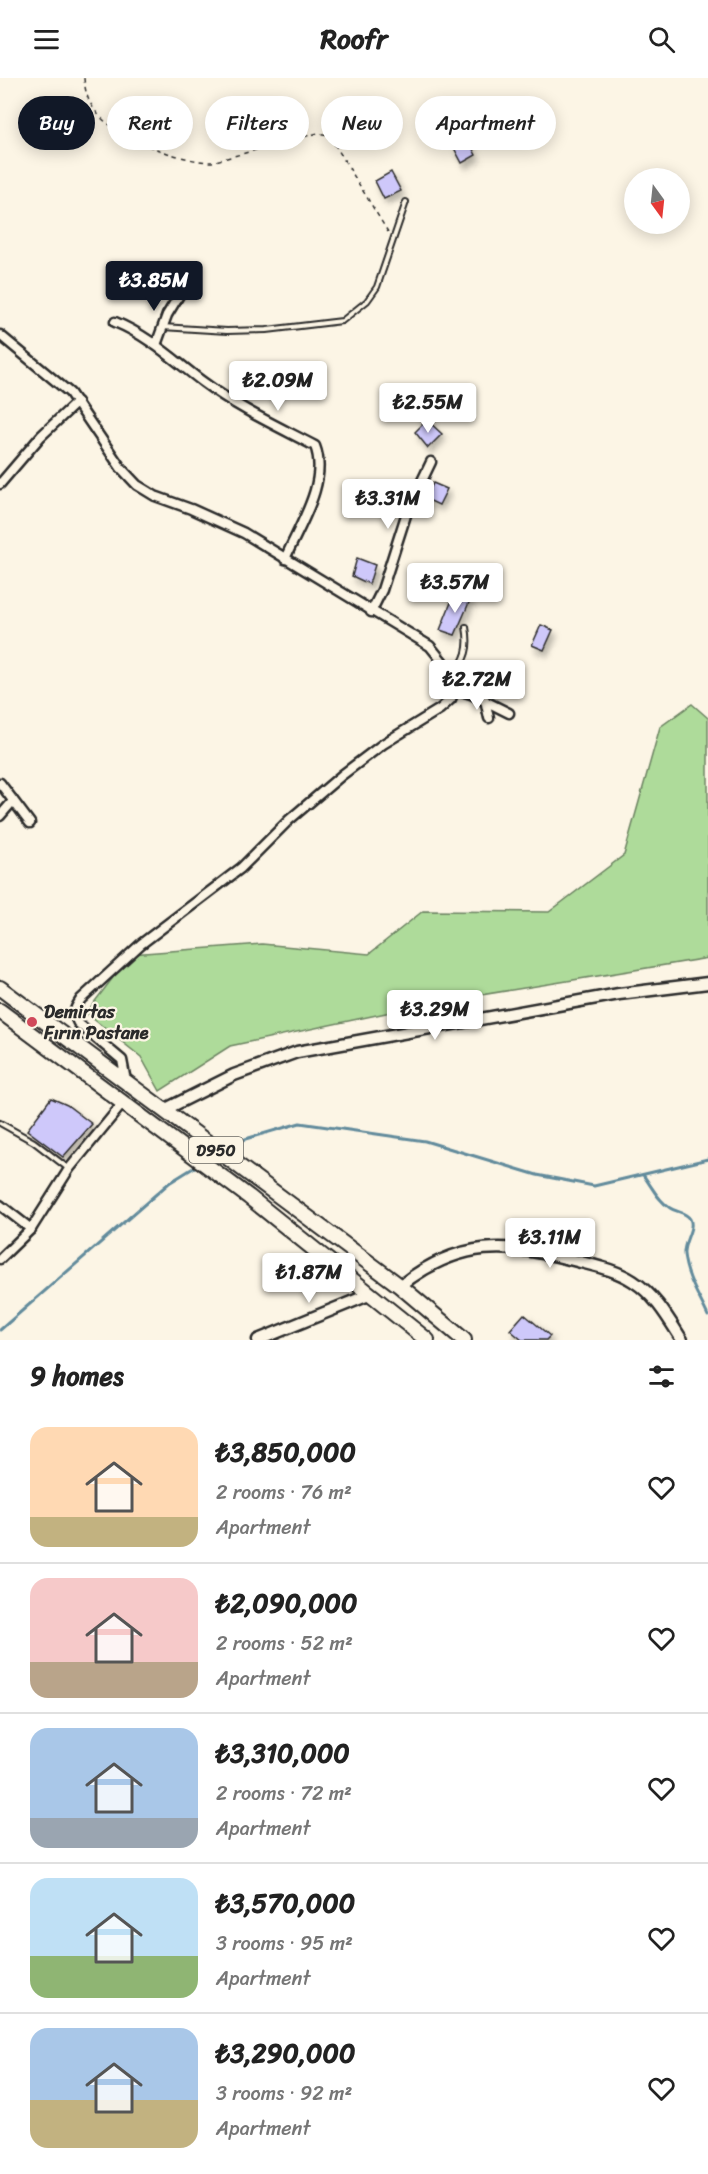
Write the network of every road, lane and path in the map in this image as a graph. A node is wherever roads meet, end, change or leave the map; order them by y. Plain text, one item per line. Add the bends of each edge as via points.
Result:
1 (84, 78) edge
2 (406, 202) dead end
3 (393, 241) junction
4 (181, 292) dead end
5 (115, 322) dead end
6 (161, 327) junction
7 (0, 335) edge
8 (156, 345) junction
9 (77, 402) junction
10 (432, 462) dead end
11 (0, 484) edge
12 (285, 559) junction
13 (371, 612) junction
14 (466, 627) dead end
15 (453, 676) junction
16 (455, 689) junction
17 (485, 700) junction
18 (509, 713) dead end
19 (489, 718) dead end
20 (0, 783) edge
21 (13, 801) junction
22 (0, 816) edge
23 (30, 823) dead end
24 (708, 983) edge
25 (0, 988) edge
26 (0, 1011) edge
27 (126, 1081) junction
28 (124, 1102) junction
29 (166, 1112) junction
30 (0, 1123) edge
31 (69, 1169) junction
32 (0, 1204) edge
33 (31, 1229) junction
34 (0, 1259) edge
35 (400, 1286) junction
36 (371, 1294) junction
37 (258, 1340) edge
38 (427, 1340) edge
39 (464, 1340) edge
40 (682, 1340) edge

1 - 3 path via 86,96 106,123 164,152 196,162 212,162 318,133 329,135
2 - 3 lane
3 - 6 lane via 377,287 367,301 342,321 267,330
4 - 6 street
5 - 8 street
6 - 8 street
7 - 9 street
8 - 12 street via 241,408 315,447 320,458 319,475
9 - 11 street
9 - 12 street via 121,468 137,484 155,496 244,533
10 - 13 street via 407,512
12 - 13 street
13 - 15 street via 430,646
14 - 15 lane via 469,647
15 - 16 street
16 - 17 street
16 - 27 street via 440,709 342,774 241,868 141,944 81,999 74,1017 122,1060
17 - 18 street
17 - 19 street
20 - 21 street
21 - 22 street
21 - 23 street
24 - 29 street via 619,994 297,1052 234,1075
25 - 27 highway, D950
26 - 28 highway
27 - 29 highway, D950
28 - 31 street
28 - 36 highway
29 - 35 highway, D950
30 - 31 lane via 34,1142
31 - 33 street
32 - 33 street
33 - 34 street
35 - 39 highway, D950
35 - 40 street via 441,1260 475,1249 507,1246 611,1270 633,1281 656,1300
36 - 37 street
36 - 38 highway

